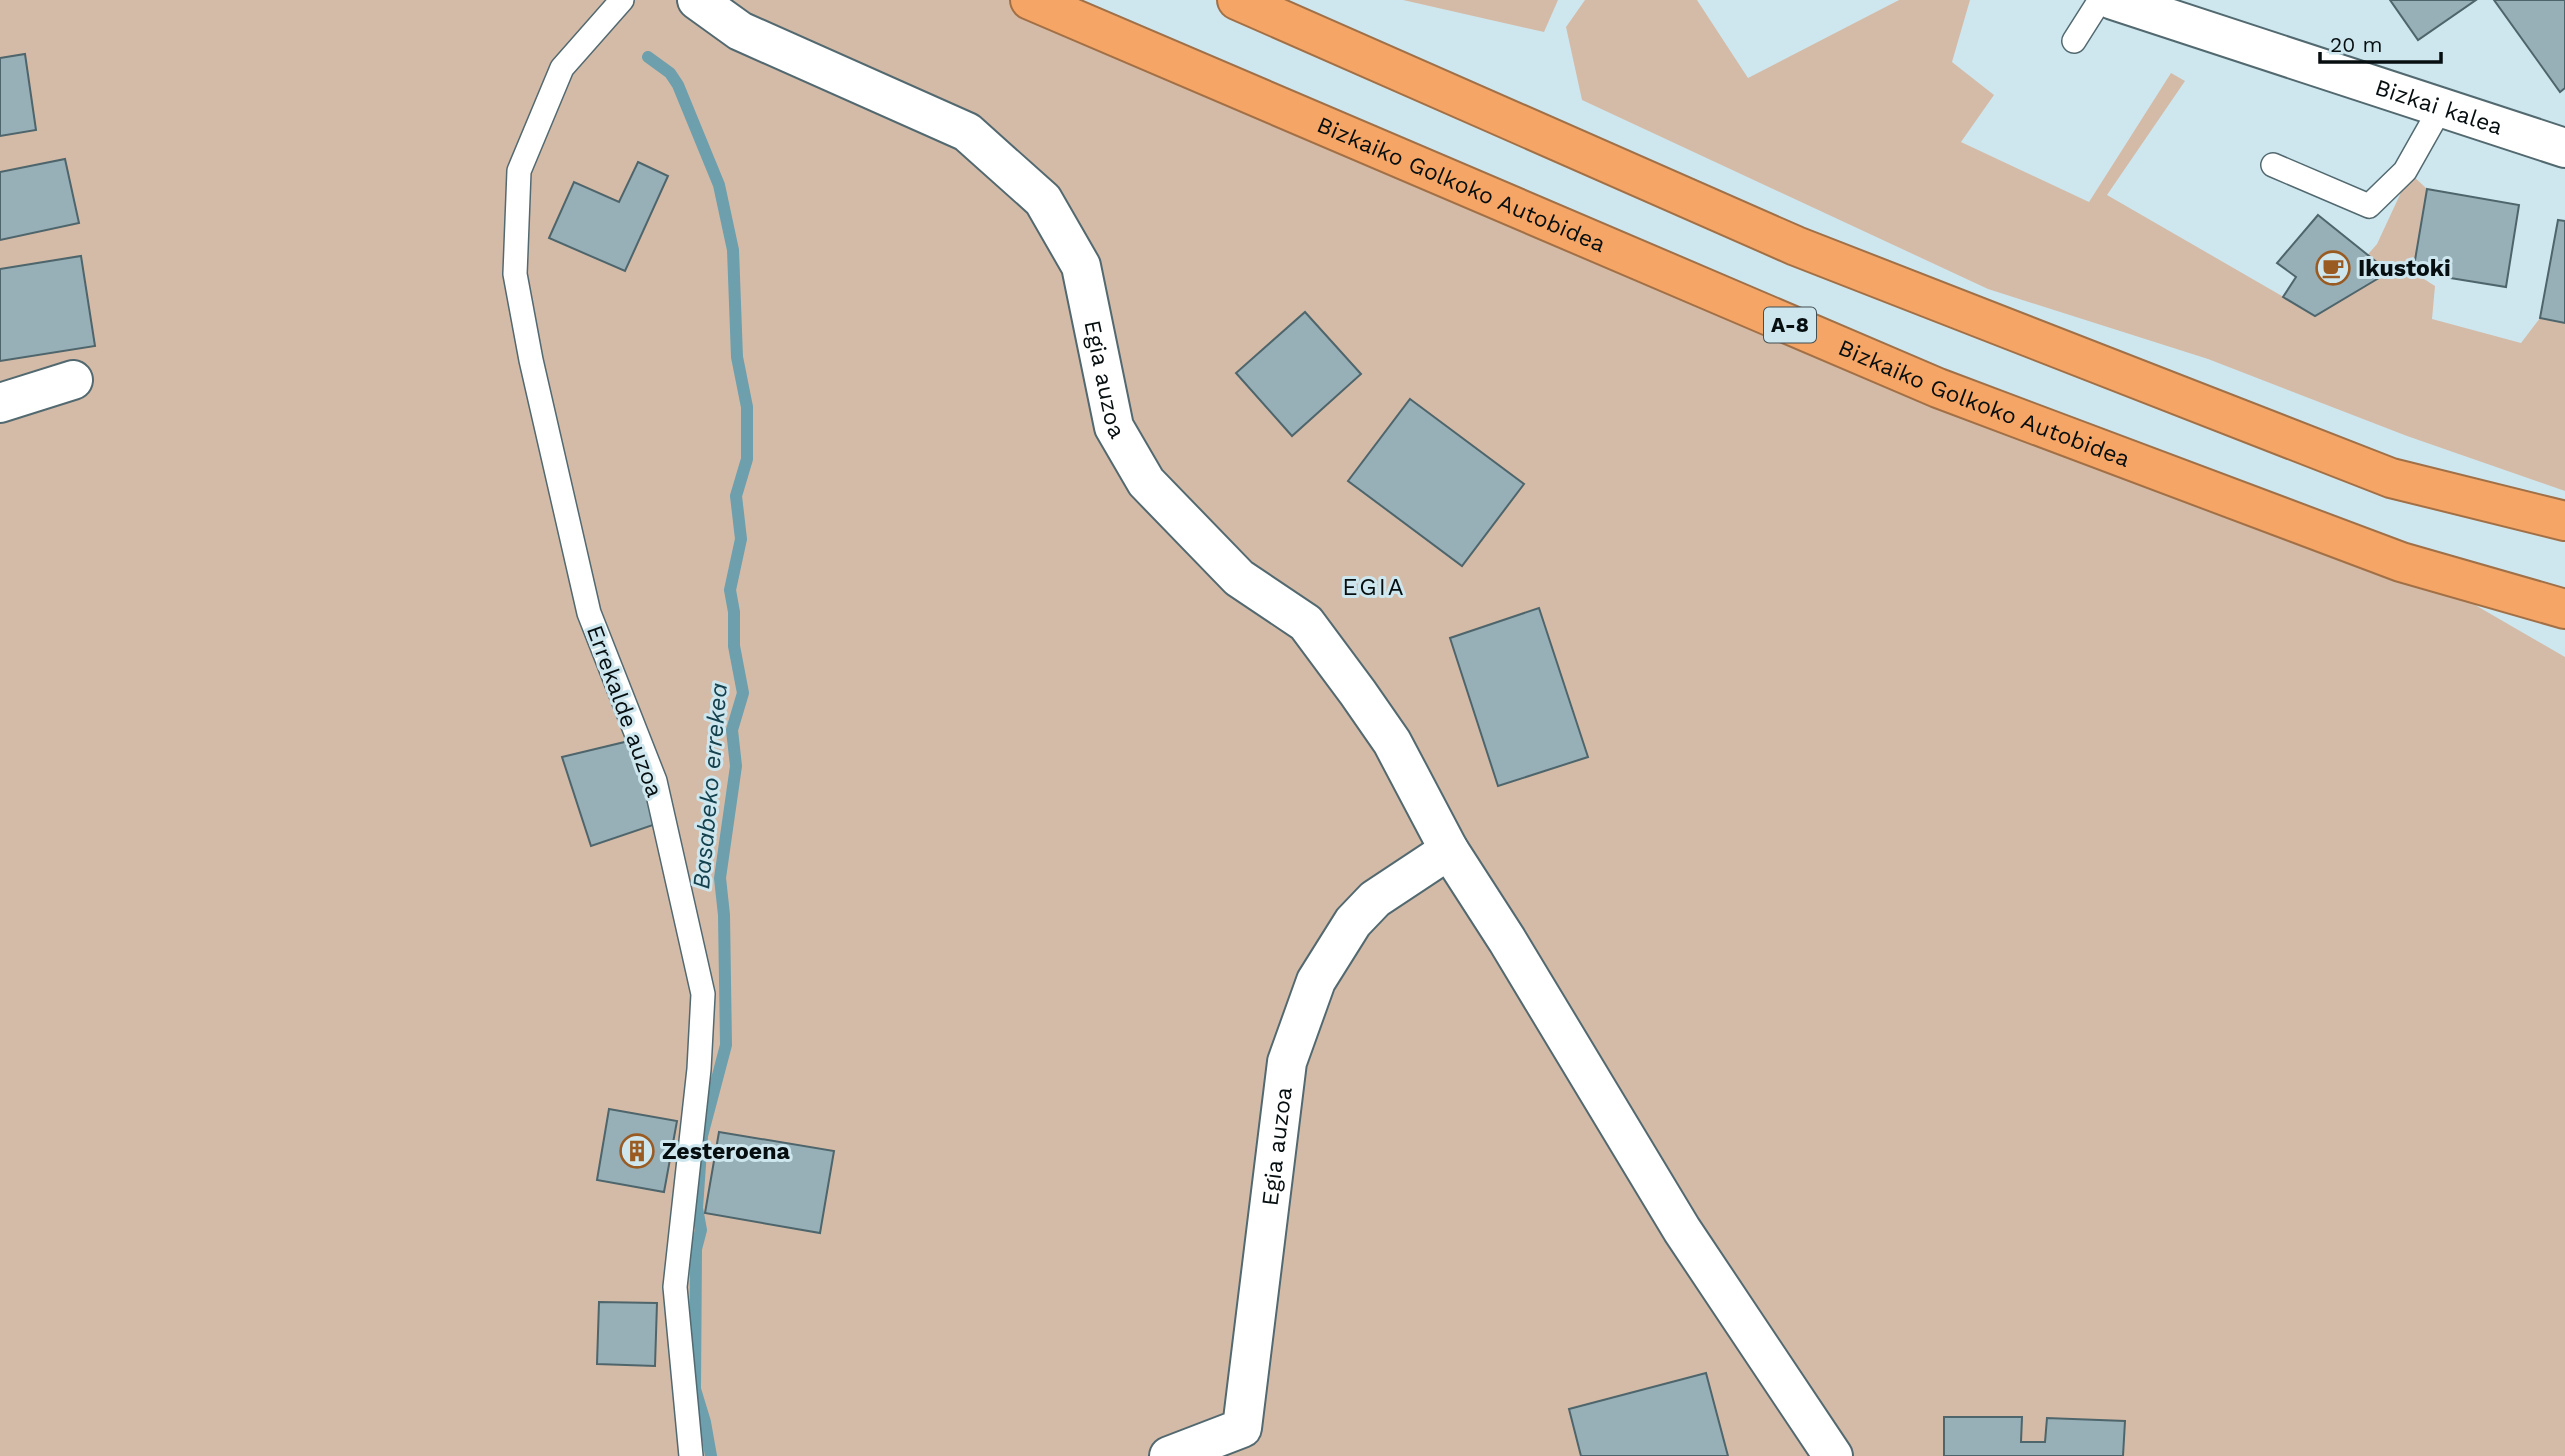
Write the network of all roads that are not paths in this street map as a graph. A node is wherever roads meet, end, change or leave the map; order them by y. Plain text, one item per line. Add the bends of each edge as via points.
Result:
1 (622, 0) edge
2 (697, 0) edge
3 (1031, 0) edge
4 (1237, 0) edge
5 (2100, 0) edge
6 (2113, 0) edge
7 (2074, 41) dead end
8 (2440, 109) junction
9 (2565, 148) edge
10 (2273, 165) dead end
11 (74, 380) dead end
12 (0, 402) edge
13 (2565, 521) edge
14 (2565, 609) edge
15 (1449, 850) junction
16 (691, 1456) edge
17 (1169, 1456) edge
18 (1833, 1456) edge

1 - 16 lane, Errekalde auzoa via 562,68 519,171 514,274 589,613 655,781 703,994 675,1287
2 - 15 street, Egia auzoa via 740,31 967,132 1044,200 1081,267 1114,427 1146,482 1239,578 1306,623 1392,742
3 - 14 highway, Bizkaiko Golkoko Autobidea / A-8 via 1938,388 2401,562
4 - 13 highway via 1796,246 2391,478
5 - 7 lane
6 - 8 street, Bizkai kalea
8 - 9 street, Bizkai kalea
8 - 10 lane via 2405,171 2369,206
11 - 12 street
15 - 17 street, Egia auzoa via 1375,899 1353,922 1316,981 1287,1062 1242,1428
15 - 18 street, Egia auzoa via 1682,1230

